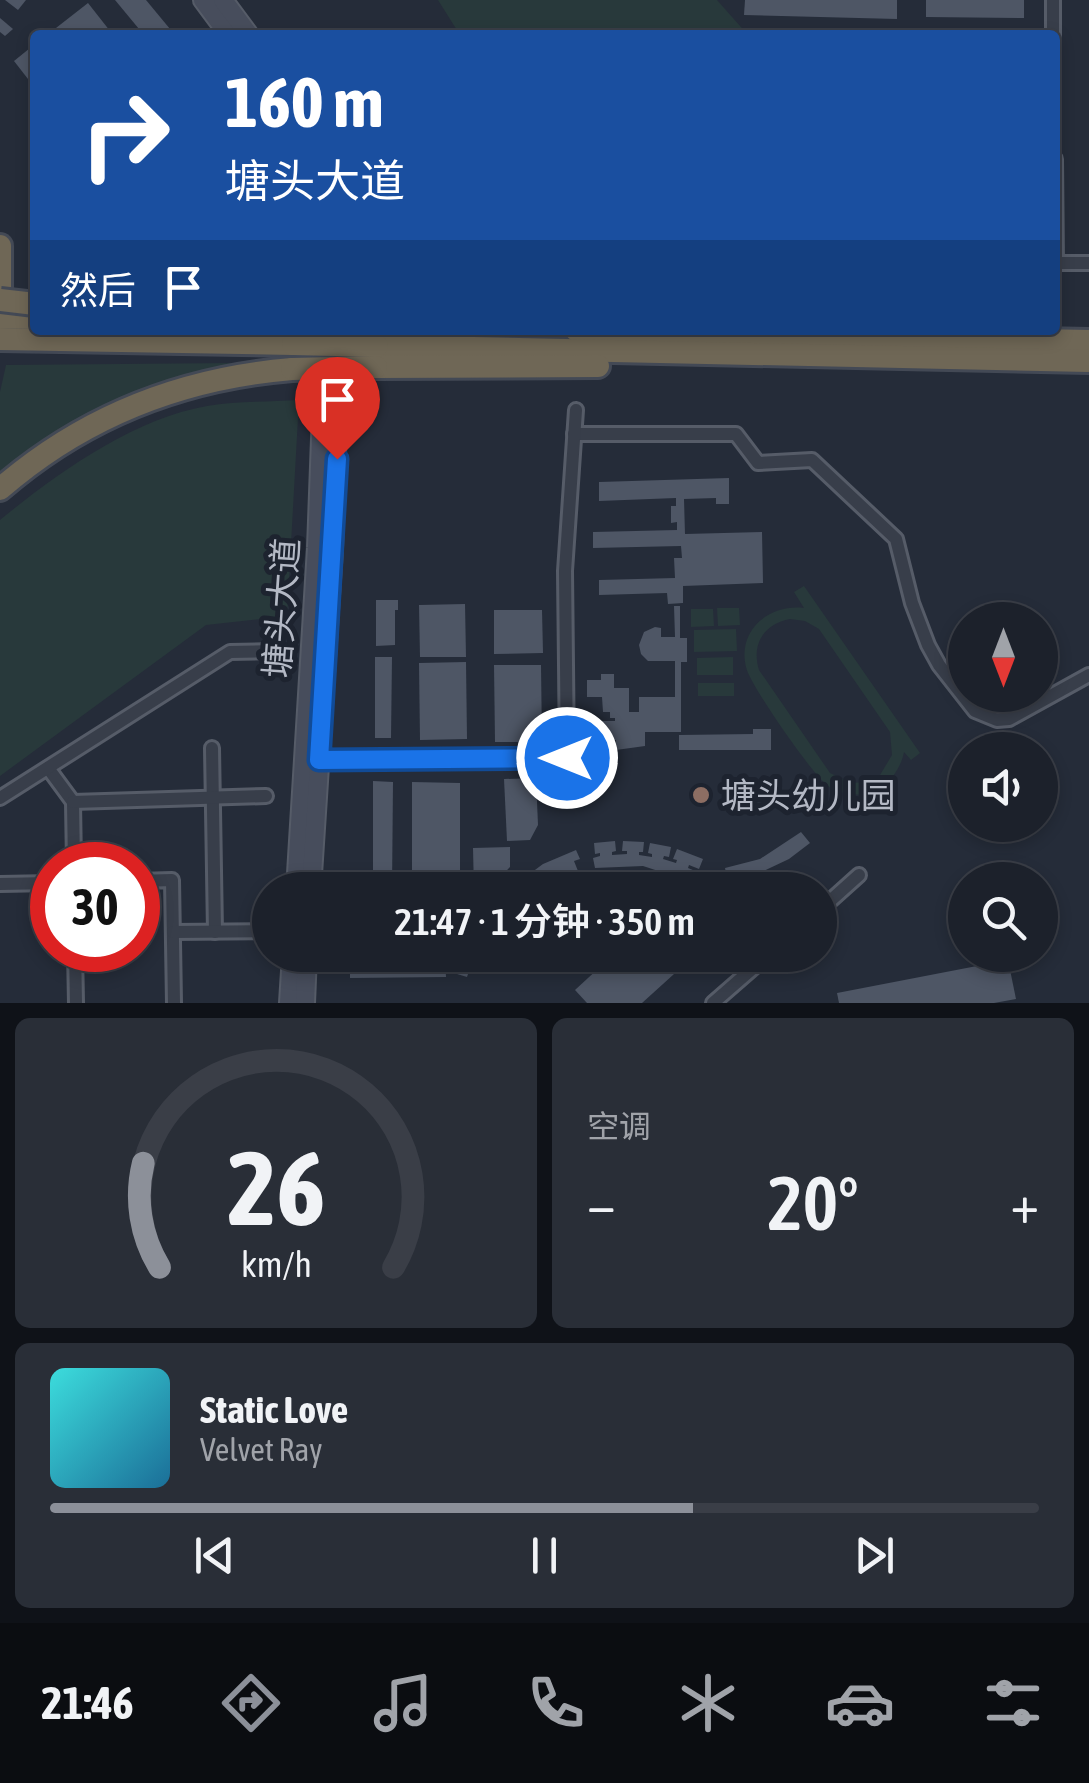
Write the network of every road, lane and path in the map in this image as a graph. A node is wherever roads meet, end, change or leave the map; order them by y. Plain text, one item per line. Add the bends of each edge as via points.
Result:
1 (204, 0) edge
2 (223, 0) edge
3 (1053, 0) edge
4 (226, 30) edge
5 (245, 30) edge
6 (1053, 30) edge
7 (0, 246) edge
8 (1089, 263) edge
9 (1060, 264) edge
10 (0, 300) edge
11 (30, 303) edge
12 (0, 315) edge
13 (30, 326) edge
14 (30, 331) edge
15 (140, 335) edge
16 (324, 335) edge
17 (340, 335) edge
18 (809, 335) edge
19 (0, 339) edge
20 (1089, 341) edge
21 (377, 357) junction
22 (1089, 361) edge
23 (576, 410) dead end
24 (574, 434) junction
25 (0, 488) edge
26 (275, 652) dead end
27 (1089, 675) edge
28 (212, 748) dead end
29 (312, 760) junction
30 (48, 768) junction
31 (266, 796) dead end
32 (0, 798) edge
33 (213, 798) junction
34 (73, 802) junction
35 (74, 842) edge
36 (298, 872) edge
37 (312, 872) edge
38 (859, 876) dead end
39 (160, 880) edge
40 (30, 883) edge
41 (0, 884) edge
42 (837, 895) edge
43 (252, 931) edge
44 (173, 932) junction
45 (215, 932) junction
46 (75, 972) edge
47 (291, 972) edge
48 (307, 972) edge
49 (749, 972) edge
50 (76, 1003) edge
51 (174, 1003) edge
52 (289, 1003) edge
53 (304, 1003) edge
54 (713, 1003) edge

1 - 4 main road
2 - 5 main road
3 - 6 street
7 - 12 highway
8 - 9 street
10 - 11 highway, bridge
12 - 13 highway
14 - 19 highway
15 - 21 highway, bridge via 292,344
16 - 29 main road, 塘头大道
17 - 29 main road, 塘头大道 via 336,477
18 - 20 highway
21 - 22 highway via 660,364 822,356
21 - 25 highway, bridge via 177,389 120,410 43,454
23 - 24 street
24 - 27 street via 736,434 758,463 812,460 896,539 928,645 985,717 1020,715
24 - 29 street via 566,571 567,758
26 - 30 street via 230,652
28 - 33 street
29 - 36 main road, 塘头大道
29 - 37 main road, 塘头大道
30 - 32 street
30 - 34 street
31 - 33 street
33 - 34 street
33 - 45 street
34 - 35 street
38 - 42 street
39 - 44 street via 172,880
40 - 41 street
43 - 45 street
44 - 45 street
44 - 51 street
46 - 50 street
47 - 52 main road
48 - 53 main road
49 - 54 street

